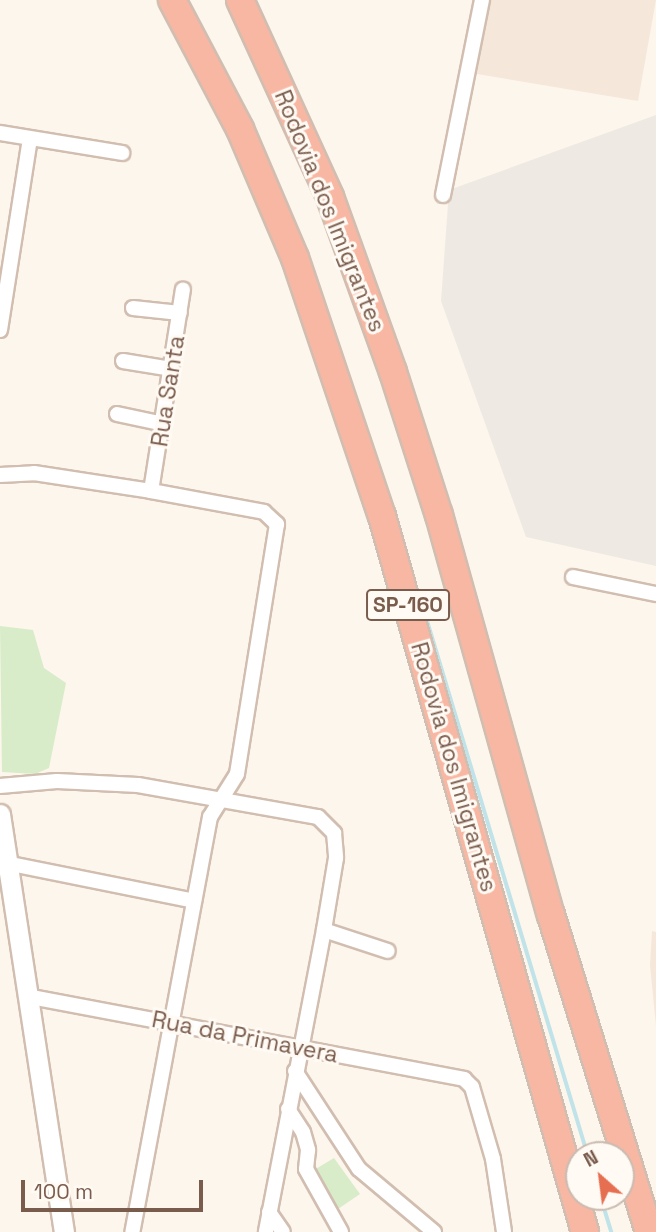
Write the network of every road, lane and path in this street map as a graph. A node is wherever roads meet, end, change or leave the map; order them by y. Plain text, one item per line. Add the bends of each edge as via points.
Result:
1 (172, 0) edge
2 (240, 0) edge
3 (482, 0) edge
4 (0, 133) edge
5 (30, 138) junction
6 (122, 153) dead end
7 (443, 195) dead end
8 (5, 260) edge
9 (183, 290) dead end
10 (133, 308) dead end
11 (180, 313) junction
12 (0, 330) edge
13 (123, 361) dead end
14 (172, 369) junction
15 (117, 414) dead end
16 (164, 424) junction
17 (0, 475) edge
18 (151, 491) junction
19 (572, 577) dead end
20 (656, 594) edge
21 (0, 786) edge
22 (219, 799) junction
23 (0, 814) edge
24 (6, 863) junction
25 (194, 901) junction
26 (6, 910) edge
27 (324, 930) junction
28 (388, 951) dead end
29 (26, 996) junction
30 (173, 1022) junction
31 (298, 1049) junction
32 (295, 1071) junction
33 (288, 1109) junction
34 (269, 1212) junction
35 (64, 1232) edge
36 (132, 1232) edge
37 (266, 1232) edge
38 (283, 1232) edge
39 (341, 1232) edge
40 (434, 1232) edge
41 (504, 1232) edge
42 (584, 1232) edge
43 (649, 1232) edge

1 - 42 highway, Rodovia dos Imigrantes / SP-160 via 240,129 295,258 382,516
2 - 43 highway, Rodovia dos Imigrantes / SP-160 via 326,187 393,372
3 - 7 street
4 - 5 street
5 - 6 street
5 - 8 street
8 - 12 street
9 - 11 street, Rua Santa
10 - 11 street
11 - 14 street, Rua Santa
13 - 14 street
14 - 16 street, Rua Santa
15 - 16 street
16 - 18 street, Rua Santa
17 - 18 street via 34,473
18 - 22 street via 264,512 277,524 237,774
19 - 20 street
21 - 22 street via 112,782
22 - 25 street via 210,817
22 - 27 street via 318,817 334,833 336,858
23 - 24 main road
24 - 25 street
24 - 26 main road
25 - 30 street
26 - 29 main road
27 - 28 street
27 - 31 street
29 - 30 street, Rua da Primavera
29 - 35 main road
30 - 31 street, Rua da Primavera
30 - 36 street
31 - 32 street
31 - 41 street, Rua da Primavera via 464,1079 472,1087 493,1158
32 - 33 street
32 - 40 street via 359,1169
33 - 34 street
33 - 39 street via 309,1150 306,1169
34 - 37 street
34 - 38 street

